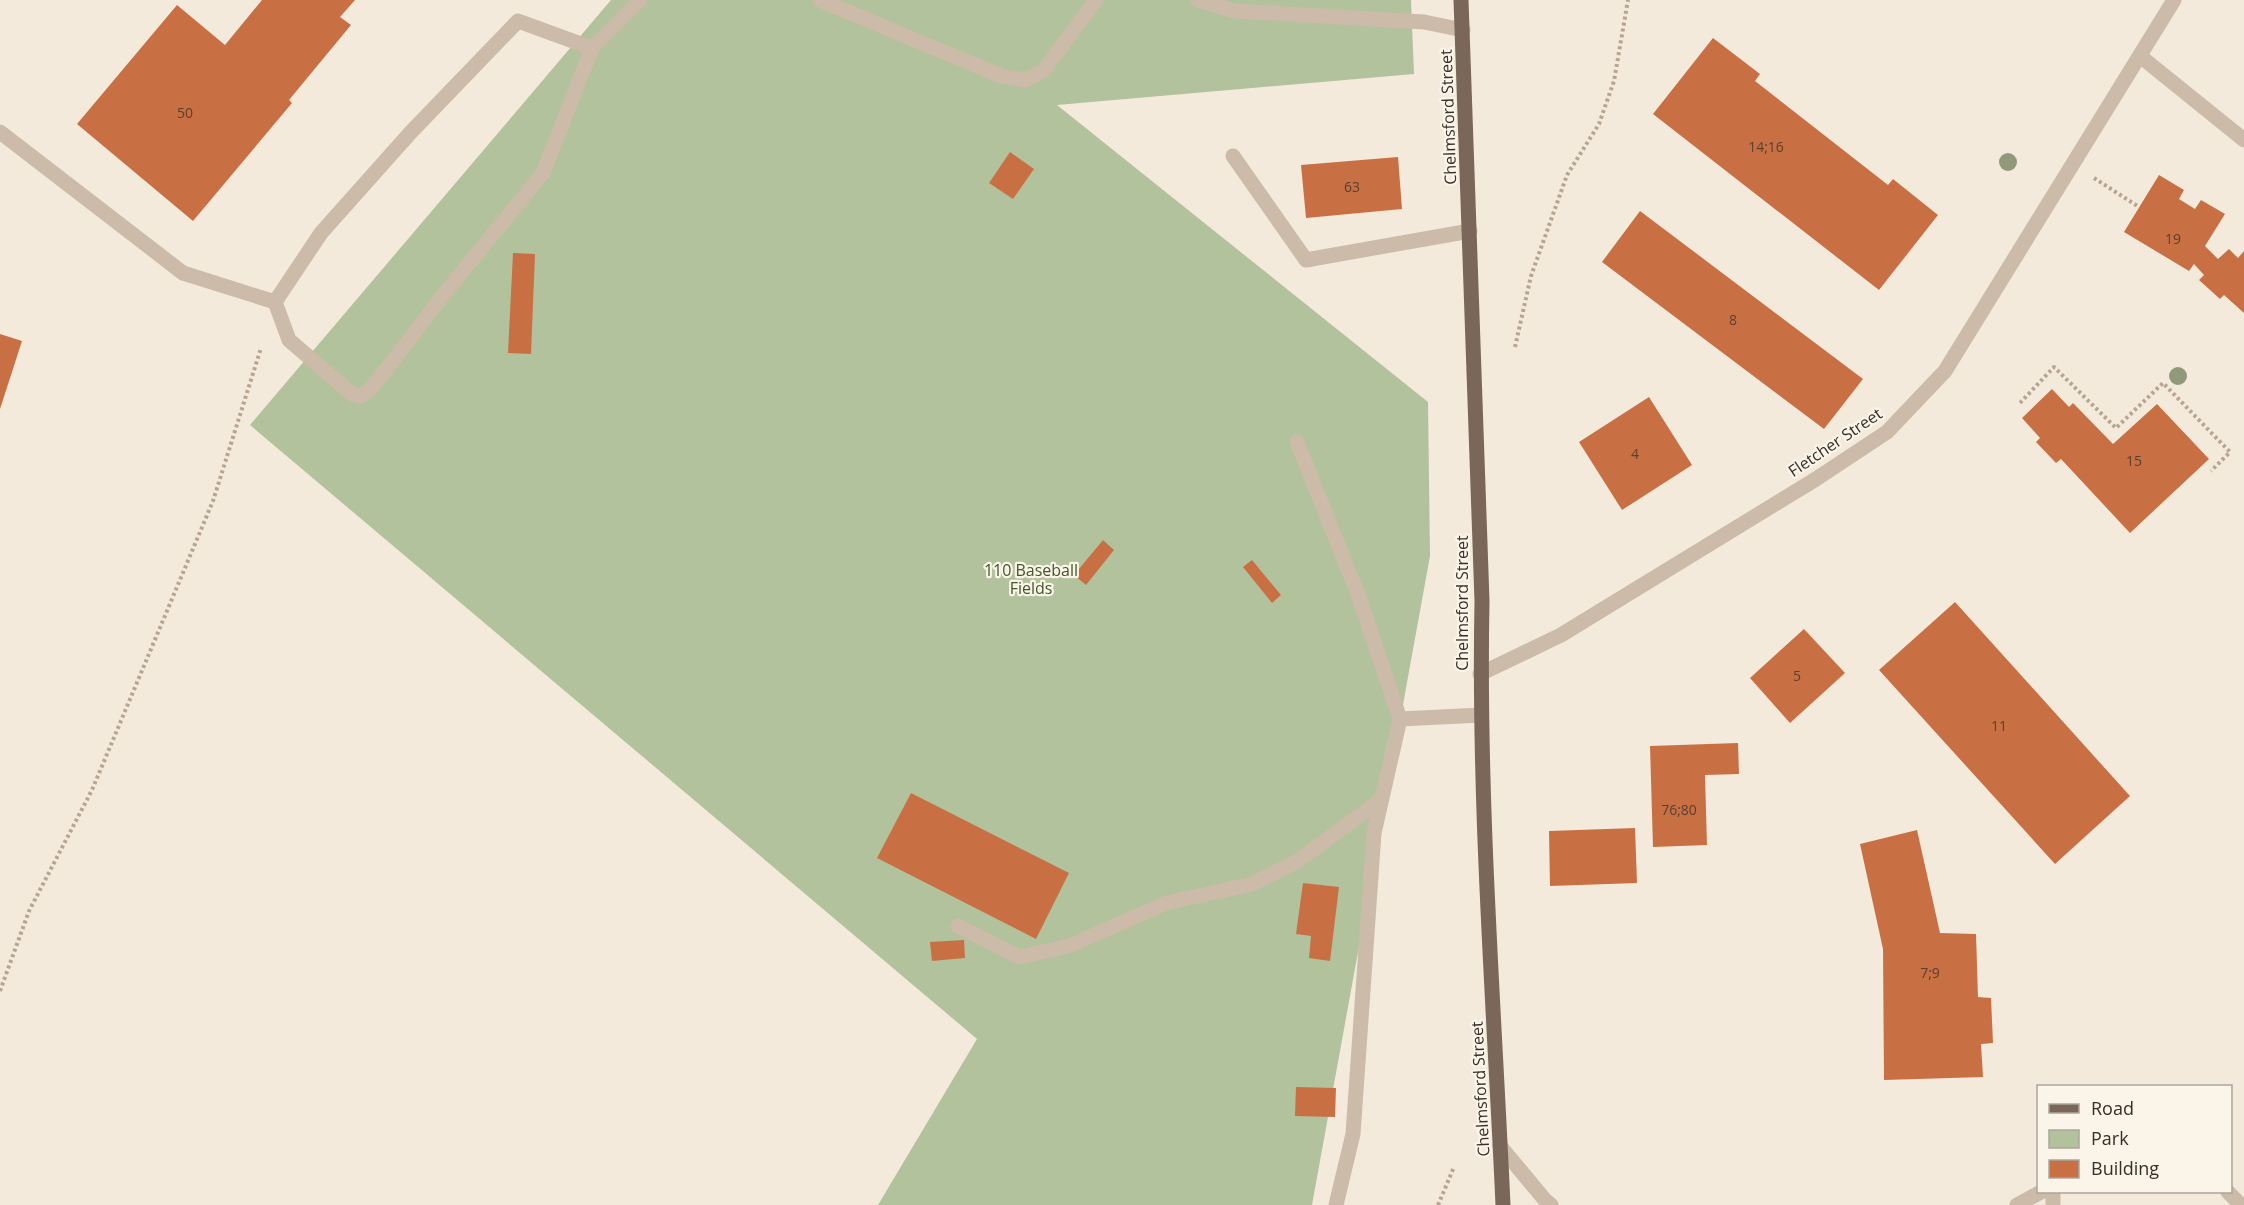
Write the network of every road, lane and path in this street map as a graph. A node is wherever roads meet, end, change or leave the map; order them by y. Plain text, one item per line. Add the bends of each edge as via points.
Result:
1 (640, 0) edge
2 (820, 0) edge
3 (1096, 0) edge
4 (1198, 0) edge
5 (1461, 0) edge
6 (1628, 0) edge
7 (2174, 0) edge
8 (1463, 30) junction
9 (592, 48) junction
10 (2140, 56) junction
11 (0, 132) edge
12 (2244, 140) edge
13 (1233, 156) dead end
14 (2073, 165) junction
15 (2139, 207) dead end
16 (1470, 231) junction
17 (275, 302) junction
18 (261, 347) dead end
19 (1515, 347) dead end
20 (2020, 403) dead end
21 (1297, 442) dead end
22 (2211, 471) dead end
23 (1480, 674) junction
24 (1482, 715) junction
25 (1400, 719) junction
26 (1382, 799) junction
27 (958, 926) dead end
28 (0, 991) edge
29 (1500, 1146) junction
30 (1454, 1167) dead end
31 (2038, 1193) edge
32 (2230, 1193) edge
33 (1336, 1205) edge
34 (1438, 1205) edge
35 (1503, 1205) edge
36 (1551, 1205) edge
37 (2017, 1205) edge
38 (2241, 1205) edge

1 - 9 street
2 - 3 street via 1001,76 1026,80 1044,70
4 - 8 street via 1235,11 1424,22
5 - 8 main road, Chelmsford Street
6 - 19 path via 1614,81 1599,124 1567,174 1531,276
7 - 10 street, Fletcher Street
8 - 16 main road, Chelmsford Street
9 - 17 street via 518,21 411,132 321,234
9 - 17 street via 543,173 371,389 361,396 352,394 289,340
10 - 12 street
10 - 14 street, Fletcher Street
11 - 17 street via 183,273
13 - 16 street via 1305,260
14 - 15 path
14 - 23 street, Fletcher Street via 1945,371 1887,432 1561,635
16 - 23 main road, Chelmsford Street via 1482,601
18 - 28 path via 213,501 92,790 29,911
20 - 22 path via 2054,367 2116,428 2163,383 2230,452
21 - 25 street via 1359,597
23 - 24 main road, Chelmsford Street
24 - 25 street
24 - 29 main road, Chelmsford Street
25 - 26 street
26 - 27 street via 1298,861 1252,884 1166,903 1069,946 1019,957
26 - 33 street via 1374,833 1353,1134
29 - 35 main road, Chelmsford Street
29 - 36 street
30 - 34 path
31 - 37 street
32 - 38 street

